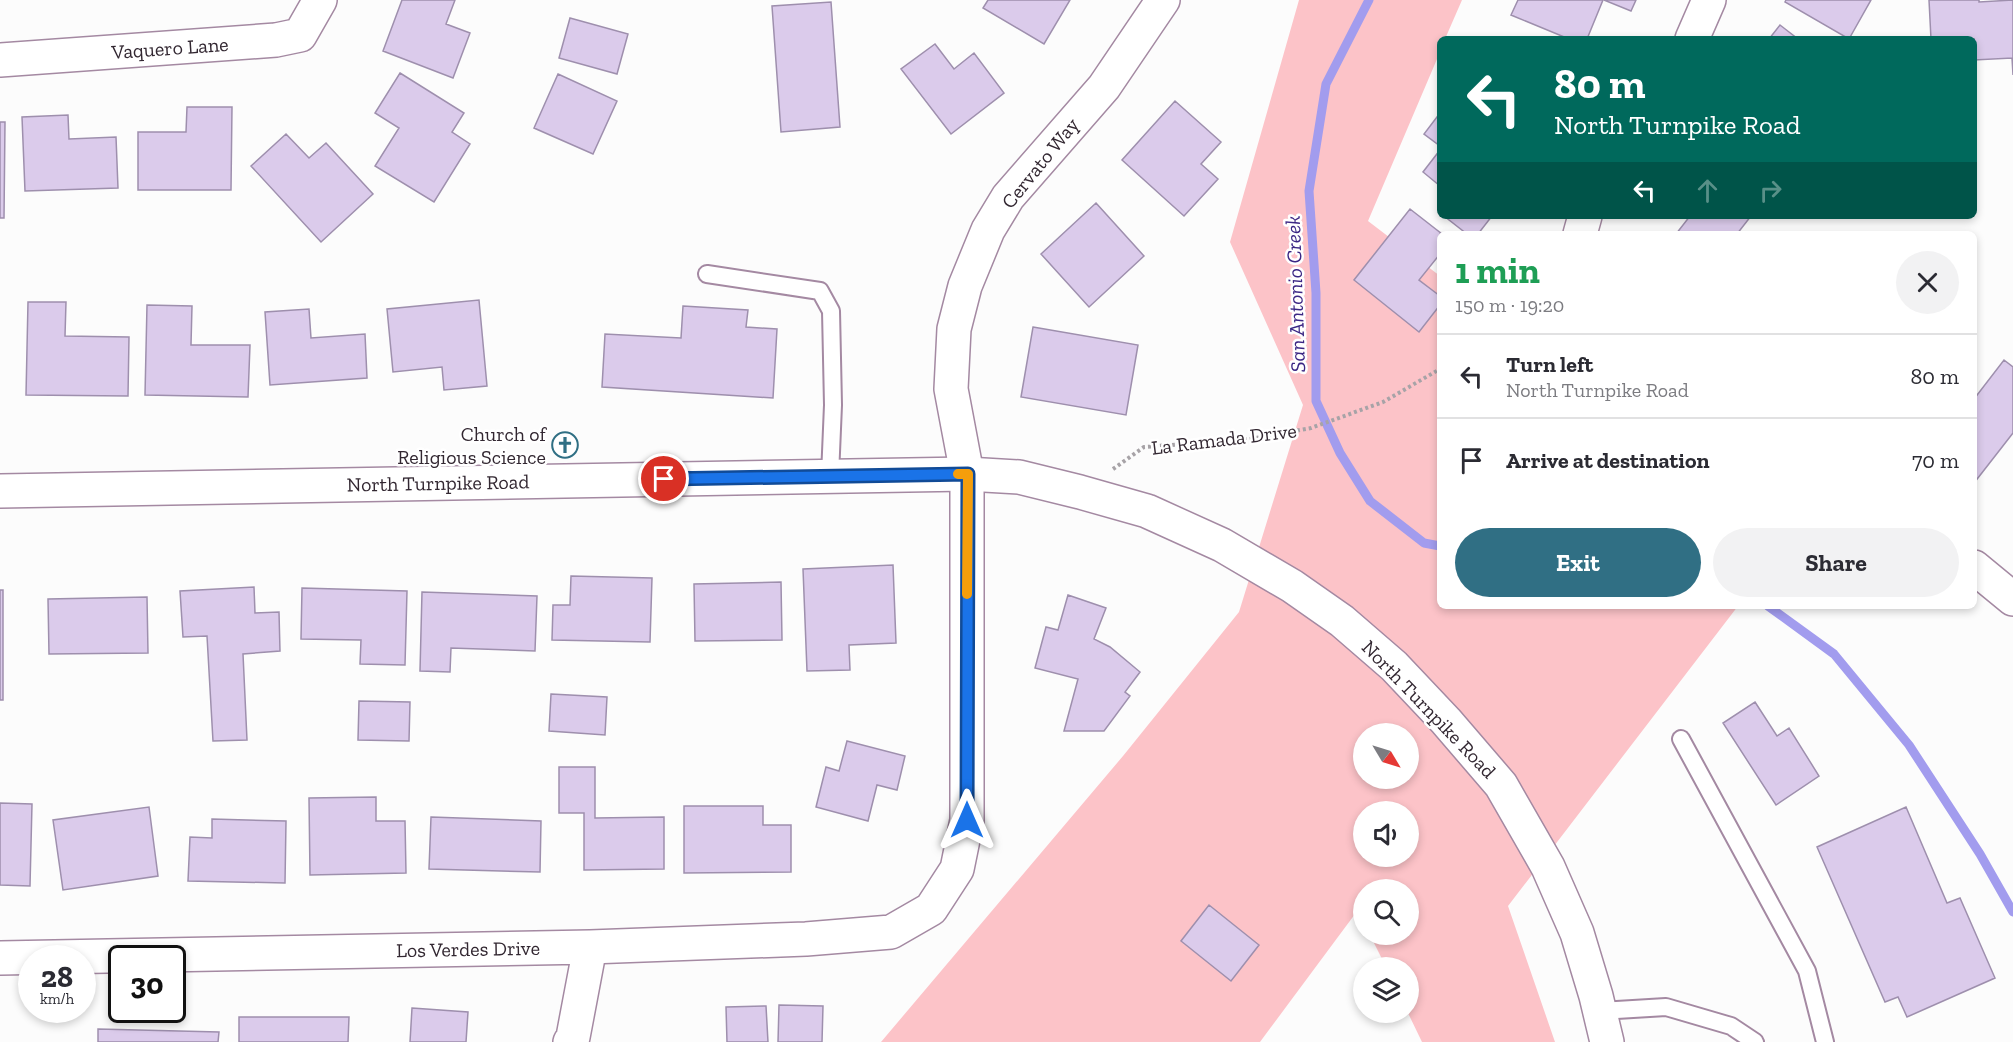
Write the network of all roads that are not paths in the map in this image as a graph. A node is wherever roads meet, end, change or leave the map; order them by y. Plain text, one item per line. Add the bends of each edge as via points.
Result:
1 (320, 0) edge
2 (1163, 0) edge
3 (1709, 0) edge
4 (1693, 36) edge
5 (0, 60) edge
6 (707, 274) dead end
7 (968, 474) junction
8 (830, 476) junction
9 (0, 491) edge
10 (1977, 569) edge
11 (2009, 585) edge
12 (1681, 740) dead end
13 (931, 909) joint
14 (590, 946) junction
15 (0, 958) edge
16 (1600, 1011) junction
17 (570, 1042) edge
18 (1607, 1042) edge
19 (1755, 1042) edge
20 (1825, 1042) edge

1 - 5 street, Vaquero Lane via 300,34 276,40
2 - 7 street, Cervato Way via 1104,87 1008,197 988,230 965,286 954,329 951,389
3 - 4 street
6 - 8 lane via 820,291 831,310
7 - 8 street, North Turnpike Road
7 - 13 street, Cervato Way via 967,820 957,869
7 - 16 street, North Turnpike Road via 1018,477 1147,511 1222,545 1292,585 1342,621 1394,666 1502,784 1548,867 1577,933
8 - 9 street, North Turnpike Road
10 - 11 street
12 - 20 lane via 1807,971
13 - 14 street, Los Verdes Drive via 891,932 860,936
14 - 15 street, Los Verdes Drive
14 - 17 street
16 - 18 street, North Turnpike Road
16 - 19 lane via 1665,1007 1731,1026

